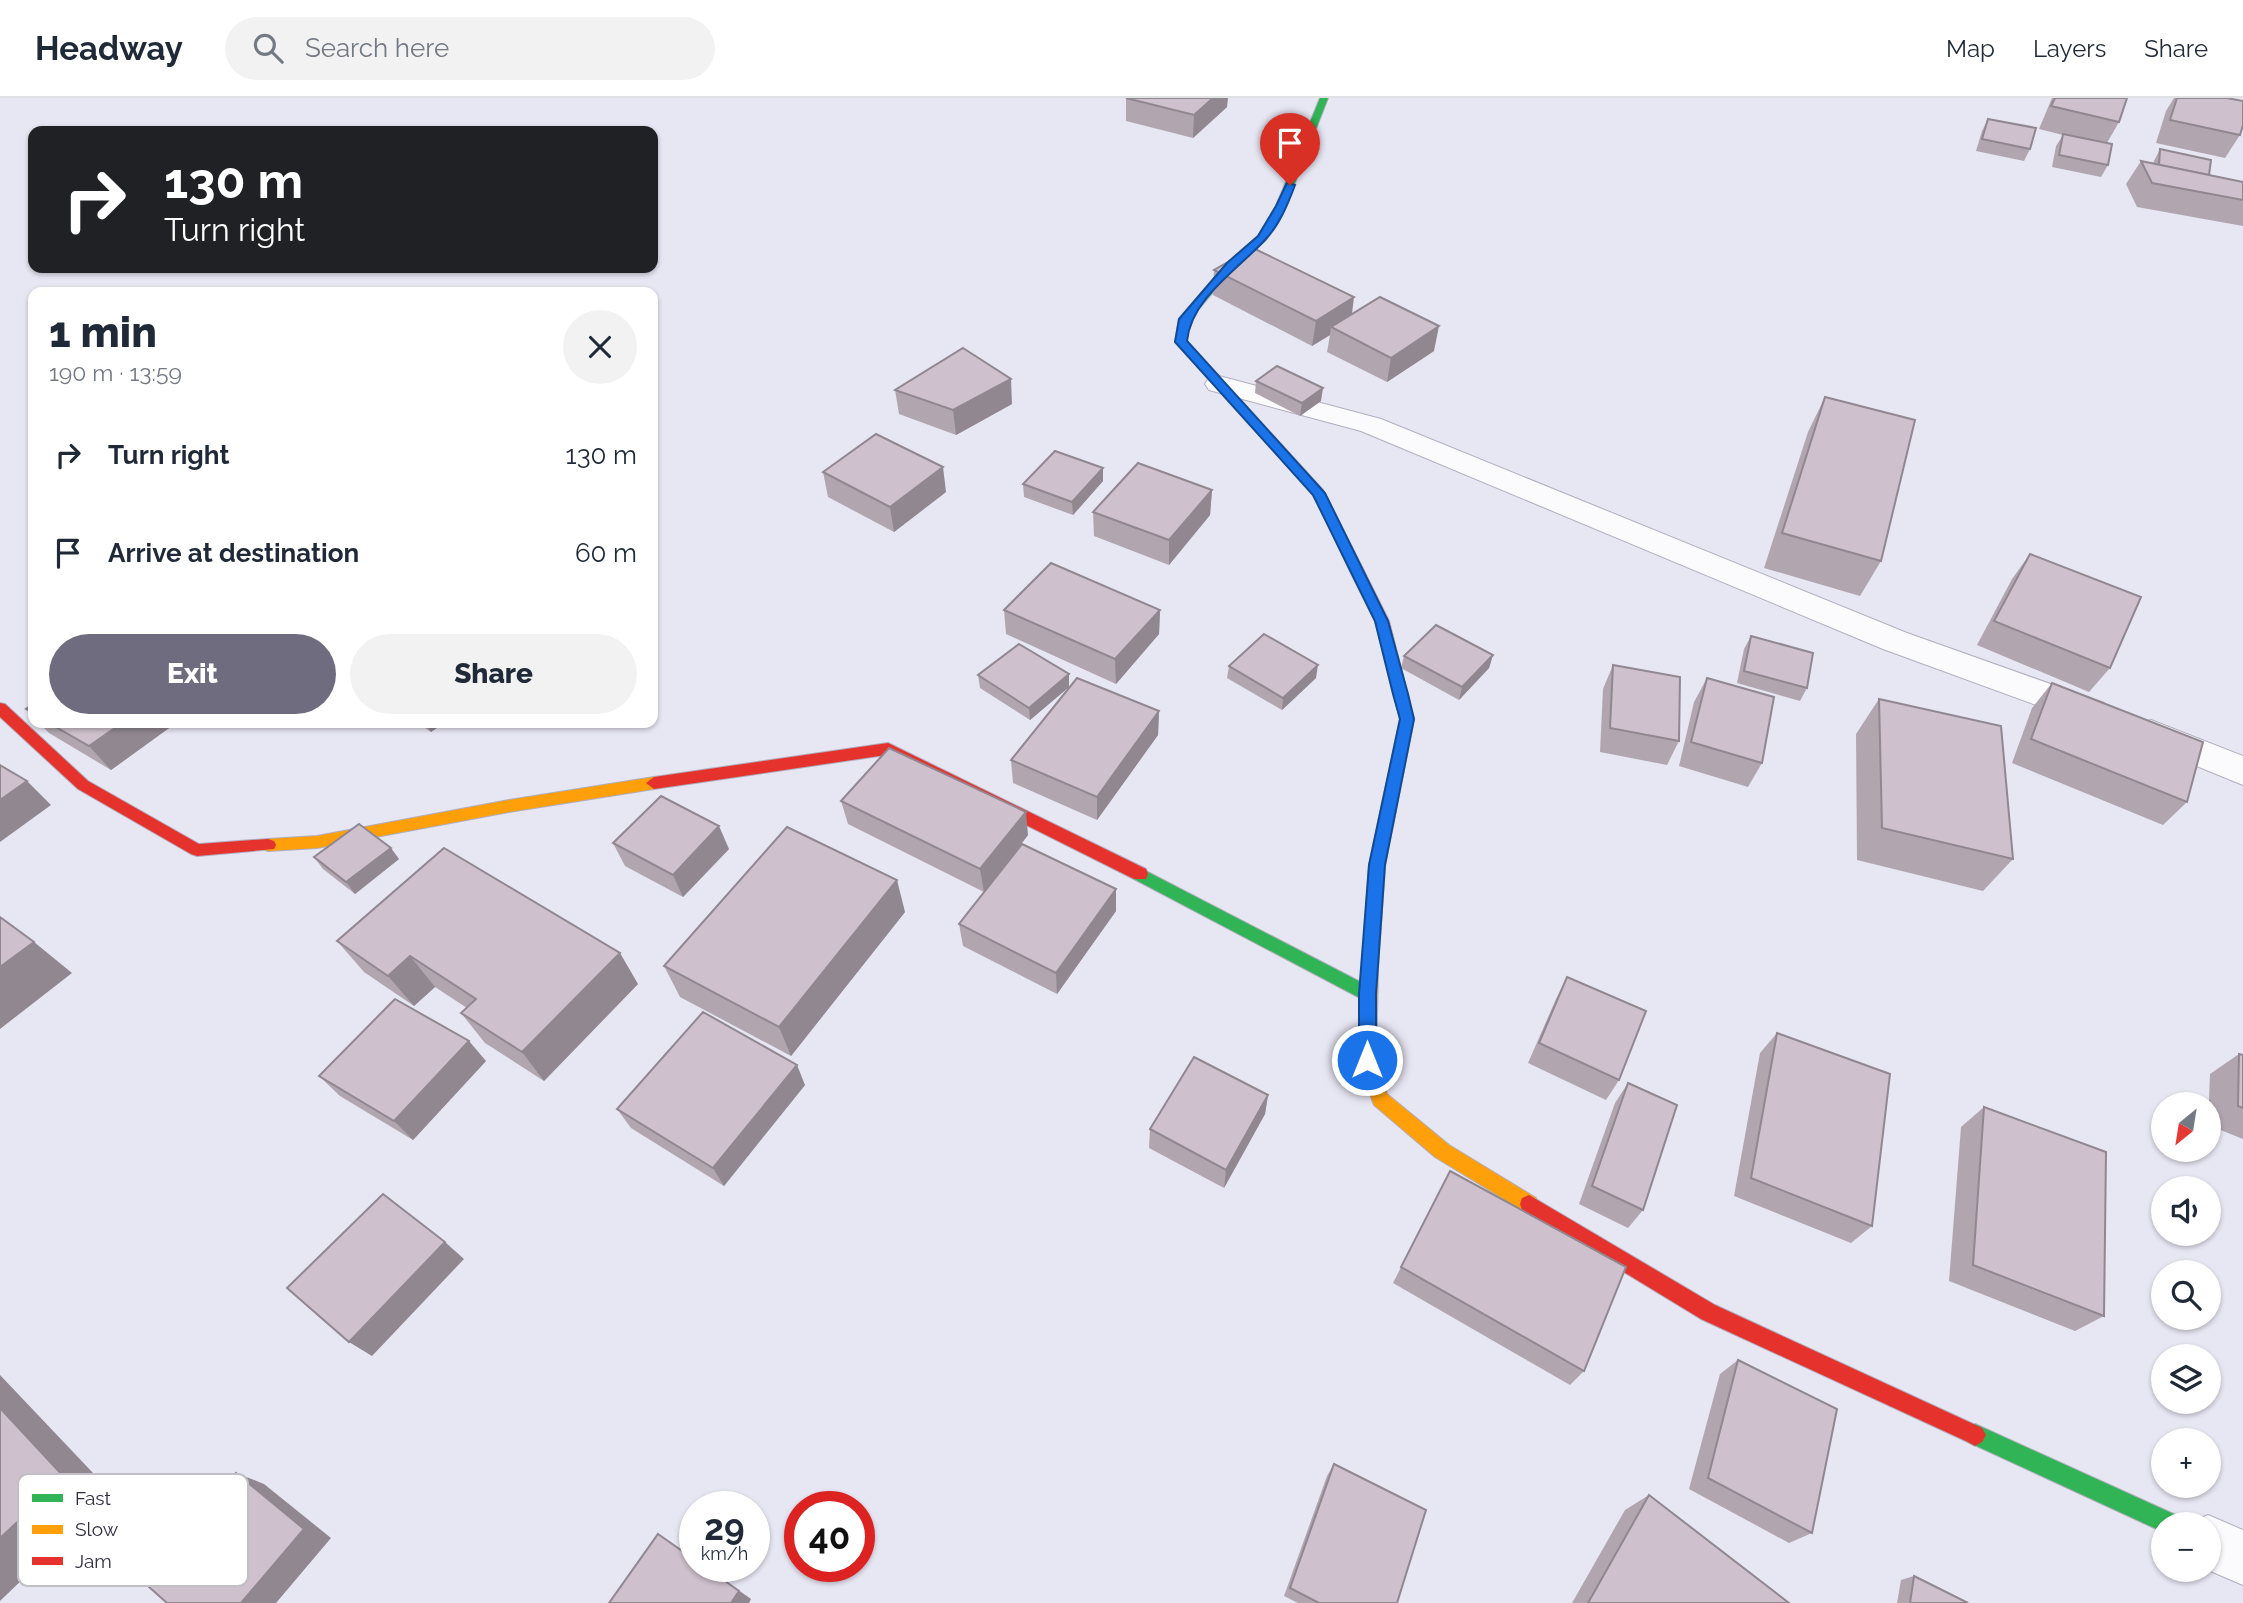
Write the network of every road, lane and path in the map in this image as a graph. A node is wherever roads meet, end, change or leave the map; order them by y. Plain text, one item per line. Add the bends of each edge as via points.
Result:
1 (1324, 98) edge
2 (1219, 384) junction
3 (0, 708) edge
4 (2243, 771) edge
5 (1368, 994) junction
6 (2151, 1515) edge
7 (2221, 1548) edge
8 (2243, 1558) edge

1 - 2 street via 1281,206 1262,238 1231,265 1183,321 1181,342
2 - 4 street via 1371,425 1895,641
2 - 5 street via 1319,493 1381,621 1407,719 1377,865
3 - 5 street via 83,785 197,850 317,842 509,806 888,749 1088,846
5 - 6 street via 1367,1060 1380,1099 1442,1151 1709,1312
7 - 8 street

